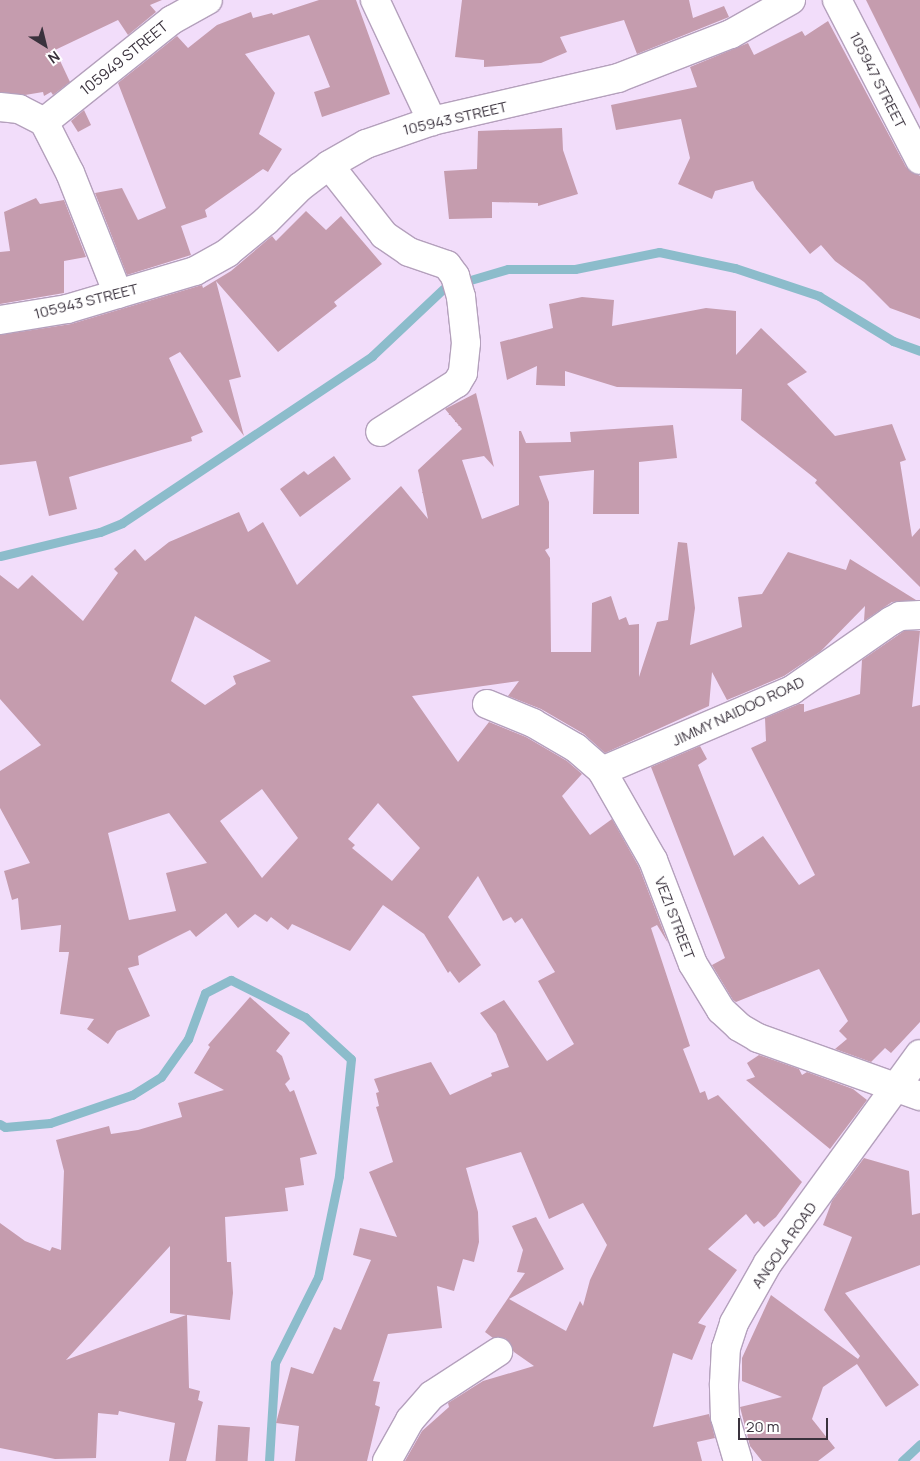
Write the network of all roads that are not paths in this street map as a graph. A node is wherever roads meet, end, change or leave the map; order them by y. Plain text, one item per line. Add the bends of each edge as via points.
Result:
1 (208, 0) edge
2 (375, 0) edge
3 (791, 0) edge
4 (837, 0) edge
5 (0, 107) edge
6 (432, 120) junction
7 (44, 122) junction
8 (920, 160) edge
9 (329, 165) junction
10 (118, 294) junction
11 (0, 320) edge
12 (380, 432) dead end
13 (920, 615) edge
14 (487, 704) dead end
15 (602, 771) junction
16 (920, 1054) edge
17 (909, 1092) edge
18 (498, 1352) dead end
19 (732, 1459) edge
20 (387, 1461) edge

1 - 7 street, 105949 STREET via 172,20
2 - 6 street
3 - 6 street, 105943 STREET via 724,38 618,78
4 - 8 street, 105947 STREET
5 - 7 street via 19,109
6 - 9 street, 105943 STREET via 366,144
7 - 10 street via 70,173
9 - 10 street, 105943 STREET via 227,253 195,271
9 - 12 street via 384,235 409,252 447,266 455,276 461,297 466,343 462,373 457,383
10 - 11 street, 105943 STREET via 67,309
13 - 15 street, JIMMY NAIDOO ROAD via 900,616 891,621 792,690
14 - 15 street, VEZI STREET via 533,723 576,748
15 - 17 street, VEZI STREET via 653,860 693,964 721,1010 739,1028 758,1038
16 - 17 street, ANGOLA ROAD
17 - 19 street, ANGOLA ROAD via 768,1263 734,1323 726,1348 724,1384 725,1417
18 - 20 street via 432,1395 410,1420

